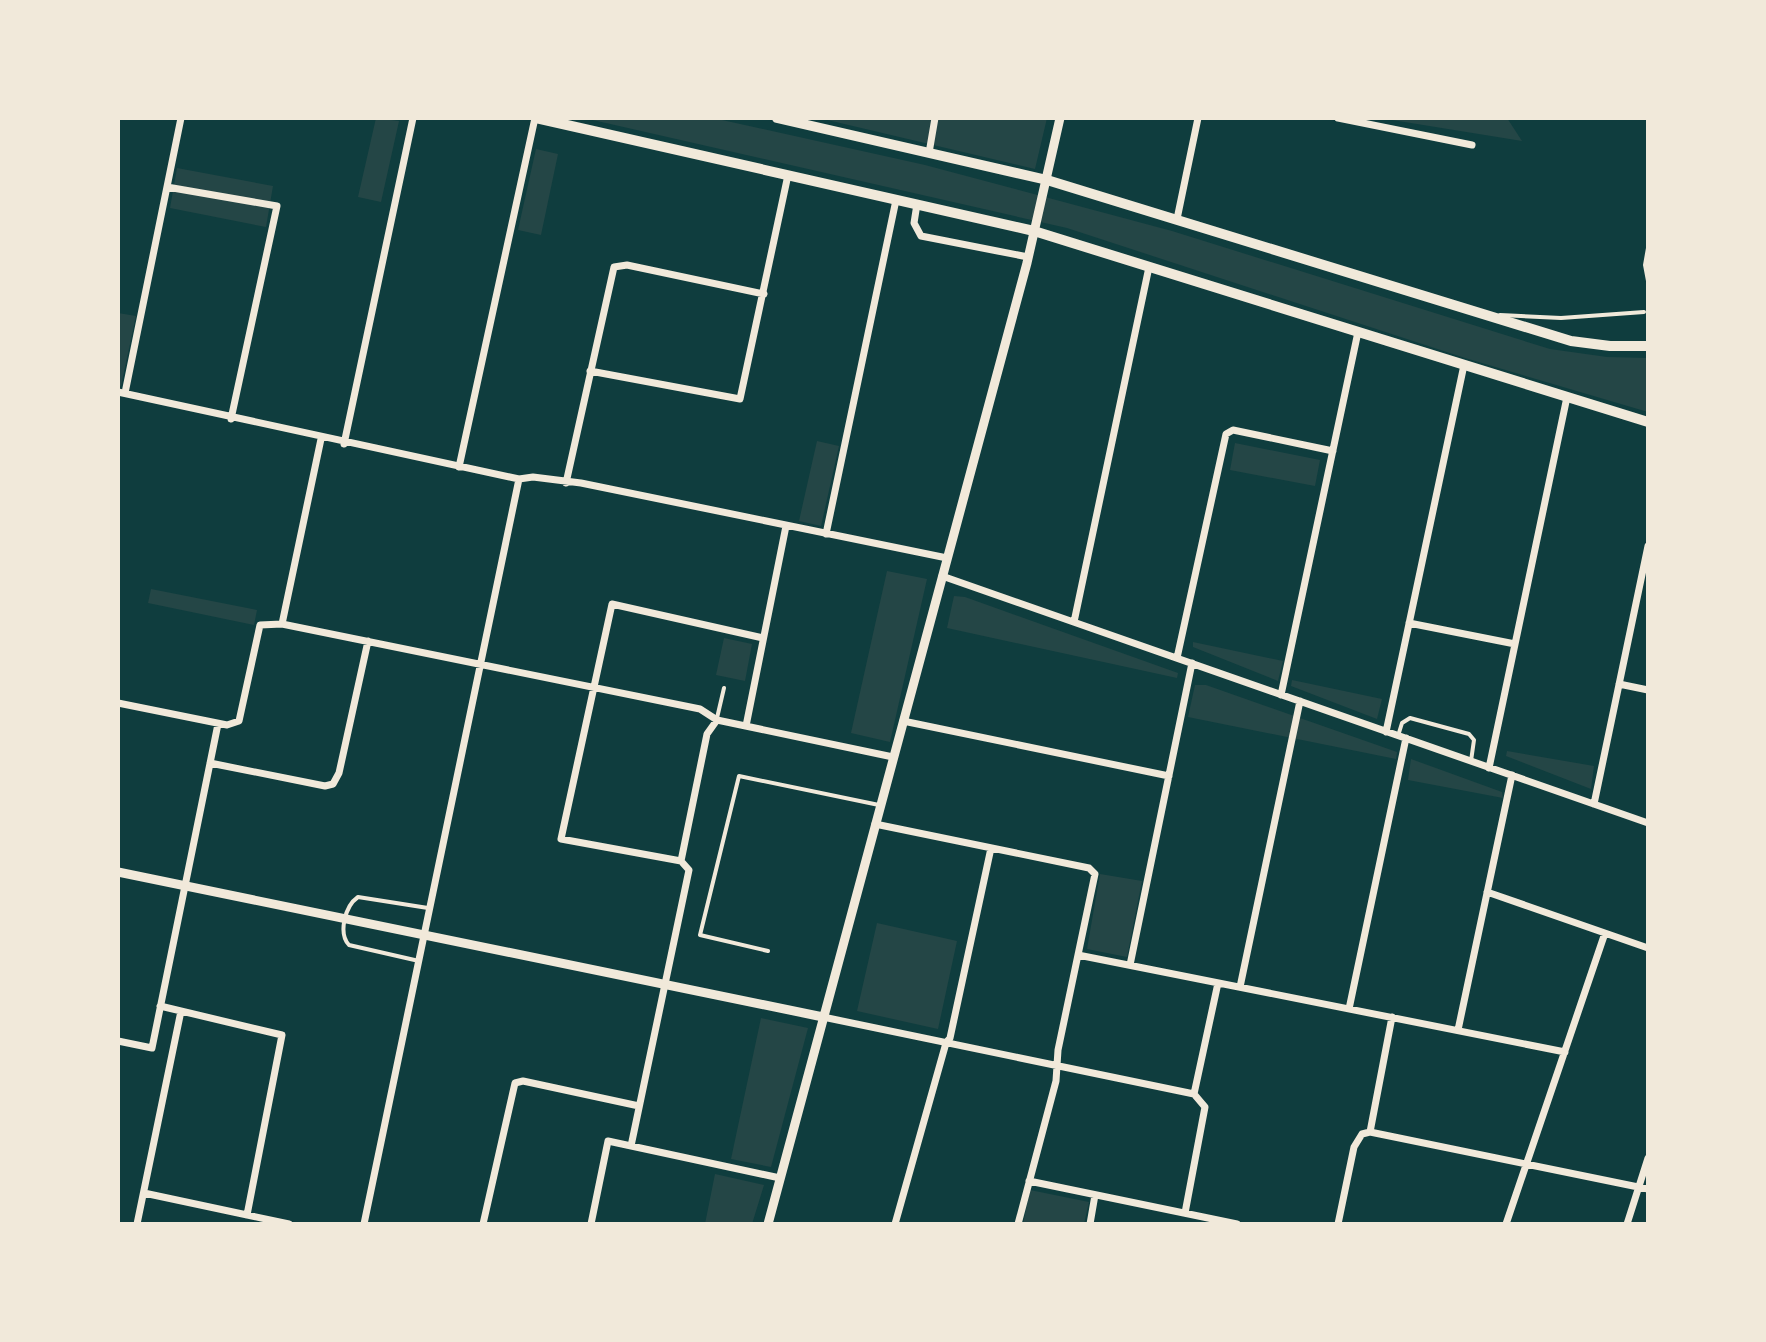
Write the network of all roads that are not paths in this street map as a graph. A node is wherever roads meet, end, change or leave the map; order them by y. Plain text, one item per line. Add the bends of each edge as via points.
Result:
1 (181, 118) edge
2 (413, 118) edge
3 (536, 118) edge
4 (777, 118) edge
5 (935, 118) edge
6 (1060, 118) edge
7 (1198, 118) edge
8 (1338, 118) edge
9 (792, 120) edge
10 (1472, 145) dead end
11 (929, 153) junction
12 (788, 175) junction
13 (1047, 180) junction
14 (167, 187) junction
15 (896, 200) junction
16 (917, 204) junction
17 (1177, 219) junction
18 (1034, 231) junction
19 (1648, 248) edge
20 (1028, 257) junction
21 (1149, 267) junction
22 (1648, 281) edge
23 (764, 294) junction
24 (1644, 312) dead end
25 (1482, 314) junction
26 (1358, 332) junction
27 (1648, 346) edge
28 (1464, 365) junction
29 (590, 371) junction
30 (121, 393) edge
31 (1567, 397) junction
32 (231, 419) junction
33 (1648, 422) edge
34 (321, 439) junction
35 (344, 444) junction
36 (1333, 451) junction
37 (459, 467) junction
38 (519, 479) junction
39 (566, 483) junction
40 (786, 526) junction
41 (826, 534) junction
42 (1648, 546) edge
43 (947, 558) junction
44 (942, 576) junction
45 (1645, 578) edge
46 (1074, 622) junction
47 (1409, 623) junction
48 (282, 624) junction
49 (763, 638) junction
50 (368, 641) junction
51 (1515, 644) junction
52 (1177, 658) junction
53 (1192, 663) junction
54 (481, 664) junction
55 (1619, 684) junction
56 (594, 688) junction
57 (724, 688) dead end
58 (1648, 690) edge
59 (1281, 695) junction
60 (1300, 701) junction
61 (118, 703) edge
62 (717, 720) junction
63 (903, 721) junction
64 (218, 724) junction
65 (746, 726) junction
66 (1386, 732) junction
67 (1402, 737) junction
68 (893, 757) junction
69 (1471, 761) junction
70 (210, 763) junction
71 (1489, 768) junction
72 (1512, 775) junction
73 (1169, 776) junction
74 (1594, 804) junction
75 (880, 806) junction
76 (1648, 823) edge
77 (875, 824) junction
78 (991, 848) junction
79 (681, 861) junction
80 (118, 872) edge
81 (185, 886) junction
82 (1487, 892) junction
83 (430, 909) junction
84 (346, 919) junction
85 (1605, 933) junction
86 (424, 935) junction
87 (1648, 948) edge
88 (768, 951) dead end
89 (1078, 955) junction
90 (419, 961) junction
91 (1130, 965) junction
92 (1218, 983) junction
93 (665, 985) junction
94 (1240, 987) junction
95 (160, 1006) junction
96 (1349, 1009) junction
97 (181, 1011) junction
98 (823, 1017) junction
99 (1392, 1017) junction
100 (1458, 1030) junction
101 (118, 1041) edge
102 (946, 1043) junction
103 (1565, 1052) junction
104 (1057, 1066) junction
105 (1194, 1094) junction
106 (639, 1106) junction
107 (1370, 1132) junction
108 (631, 1146) junction
109 (1648, 1158) edge
110 (1526, 1165) junction
111 (780, 1178) junction
112 (1029, 1181) junction
113 (1638, 1187) junction
114 (1648, 1189) edge
115 (144, 1193) junction
116 (1095, 1195) junction
117 (1185, 1213) junction
118 (247, 1215) junction
119 (1206, 1221) edge
120 (137, 1224) edge
121 (289, 1224) edge
122 (364, 1224) edge
123 (483, 1224) edge
124 (591, 1224) edge
125 (768, 1224) edge
126 (895, 1224) edge
127 (1018, 1224) edge
128 (1090, 1224) edge
129 (1237, 1224) edge
130 (1338, 1224) edge
131 (1506, 1224) edge
132 (1627, 1224) edge

1 - 14 street
2 - 35 street
3 - 12 main road
3 - 37 street
4 - 9 main road
5 - 11 street
6 - 13 street
7 - 17 street
8 - 10 street
9 - 11 main road
11 - 13 main road
12 - 15 main road
12 - 23 street
13 - 17 main road
13 - 18 street
14 - 30 street
14 - 32 street via 277,206
15 - 16 main road
15 - 41 street
16 - 18 main road
16 - 20 street via 914,223 921,236
17 - 25 main road
18 - 20 street
18 - 21 main road
19 - 22 lane
20 - 43 street
21 - 26 main road
21 - 46 street
23 - 29 street via 618,265 611,271
23 - 29 street via 740,399
24 - 25 lane via 1561,318
25 - 27 main road via 1571,341
26 - 28 main road
26 - 36 street
28 - 31 main road
28 - 47 street
29 - 39 street
30 - 32 street
31 - 33 main road
31 - 51 street
32 - 34 street
34 - 35 street
34 - 48 street
35 - 37 street
36 - 52 street via 1233,430 1226,434
36 - 59 street
37 - 38 street
38 - 39 street
38 - 54 street
39 - 40 street
40 - 41 street
40 - 49 street
41 - 43 street
42 - 45 street
43 - 44 street
44 - 46 street
44 - 63 street
45 - 55 street
46 - 52 street
47 - 51 street
47 - 66 street
48 - 50 street
48 - 64 street via 260,625 239,721
49 - 56 street via 612,604
49 - 65 street
50 - 54 street
50 - 70 street via 333,784
51 - 71 street
52 - 53 street
53 - 59 street
53 - 73 street
54 - 56 street
54 - 83 street
55 - 58 street
55 - 74 street
56 - 62 street via 700,709
56 - 79 street via 561,839
57 - 62 lane
59 - 60 street
60 - 66 street
60 - 94 street
61 - 64 street
62 - 65 street
62 - 79 street via 707,734
63 - 68 street
63 - 73 street
64 - 70 street
65 - 68 street
66 - 67 street
67 - 69 street
67 - 69 lane via 1402,723 1410,718 1469,734 1474,740
67 - 96 street
68 - 75 street
69 - 71 street
70 - 81 street
71 - 72 street
72 - 74 street
72 - 82 street
73 - 91 street
74 - 76 street
75 - 77 street
75 - 88 lane via 739,776 700,935
77 - 78 street
77 - 98 street
78 - 89 street via 1094,871
78 - 102 street
79 - 93 street via 689,874
80 - 81 street
81 - 84 street
81 - 95 street
82 - 85 street
82 - 100 street
83 - 84 lane via 361,897 350,902
83 - 86 street
84 - 86 street
84 - 90 lane via 343,934 349,945
85 - 87 street
85 - 103 street
86 - 90 street
86 - 93 street
89 - 91 street
89 - 104 street
90 - 122 street
91 - 92 street
92 - 94 street
92 - 105 street
93 - 98 street
93 - 106 street
94 - 96 street
95 - 97 street
95 - 101 street via 152,1048
96 - 99 street
97 - 115 street
97 - 118 street via 277,1030 283,1037
98 - 102 street
98 - 111 street
99 - 100 street
99 - 107 street
100 - 103 street
102 - 104 street
102 - 126 street
103 - 110 street
104 - 105 street
104 - 112 street
105 - 117 street via 1205,1107
106 - 108 street
106 - 123 street via 515,1083
107 - 110 street
107 - 130 street via 1362,1134 1354,1147
108 - 111 street
108 - 124 street via 608,1141
109 - 113 street
110 - 113 street
110 - 131 street
111 - 125 street
112 - 116 street
112 - 127 street
113 - 114 street
113 - 132 street
115 - 118 street
115 - 120 street
116 - 117 street
116 - 128 street
117 - 119 street
118 - 121 street
119 - 129 street

